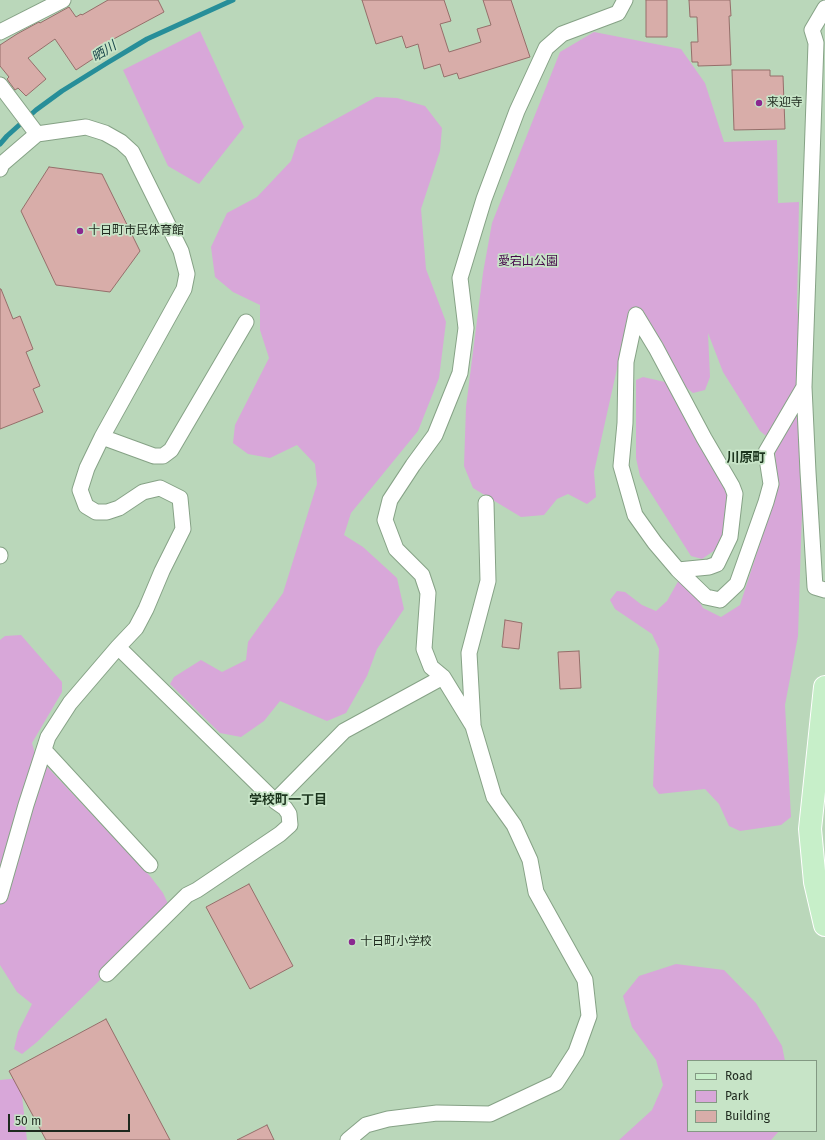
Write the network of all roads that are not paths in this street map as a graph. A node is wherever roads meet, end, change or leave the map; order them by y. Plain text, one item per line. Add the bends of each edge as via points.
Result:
1 (63, 0) edge
2 (625, 0) edge
3 (825, 8) edge
4 (825, 28) edge
5 (0, 32) edge
6 (816, 43) junction
7 (0, 85) edge
8 (34, 130) junction
9 (0, 169) edge
10 (246, 322) dead end
11 (804, 387) junction
12 (102, 437) junction
13 (486, 503) dead end
14 (678, 570) junction
15 (825, 590) edge
16 (118, 647) junction
17 (443, 677) junction
18 (825, 687) edge
19 (473, 726) junction
20 (44, 750) junction
21 (275, 801) junction
22 (150, 865) dead end
23 (0, 896) edge
24 (825, 926) edge
25 (107, 974) dead end
26 (348, 1140) edge

1 - 5 street
2 - 17 street via 618,13 562,34 546,48 514,119 484,199 460,278 466,328 460,373 435,435 390,500 385,520 396,549 422,575 428,593 424,649 431,667
3 - 6 street via 812,30
4 - 6 street
6 - 11 street
7 - 8 street
8 - 9 street
8 - 12 street via 86,127 105,132 132,152 181,251 187,274 184,289
10 - 12 street via 171,450 163,456 154,456
11 - 14 street via 766,452 771,484 737,584 720,600 706,597
11 - 15 street via 815,587
12 - 16 street via 80,490 86,506 96,512 107,512 119,508 143,492 160,488 180,498 183,529 136,628
13 - 19 street via 488,582 469,653
14 - 14 street via 635,515 621,466 626,362 636,315 735,494 730,537 718,564
16 - 20 street via 70,703 48,737
16 - 21 street
17 - 19 street
17 - 21 street via 344,731
18 - 24 main road via 810,829 815,882
19 - 26 street via 494,797 514,825 530,860 536,892 584,980 589,1016 576,1052 556,1083 490,1114 437,1113 388,1119 366,1125
20 - 22 street
20 - 23 street
21 - 25 street via 289,814 290,825 187,895

